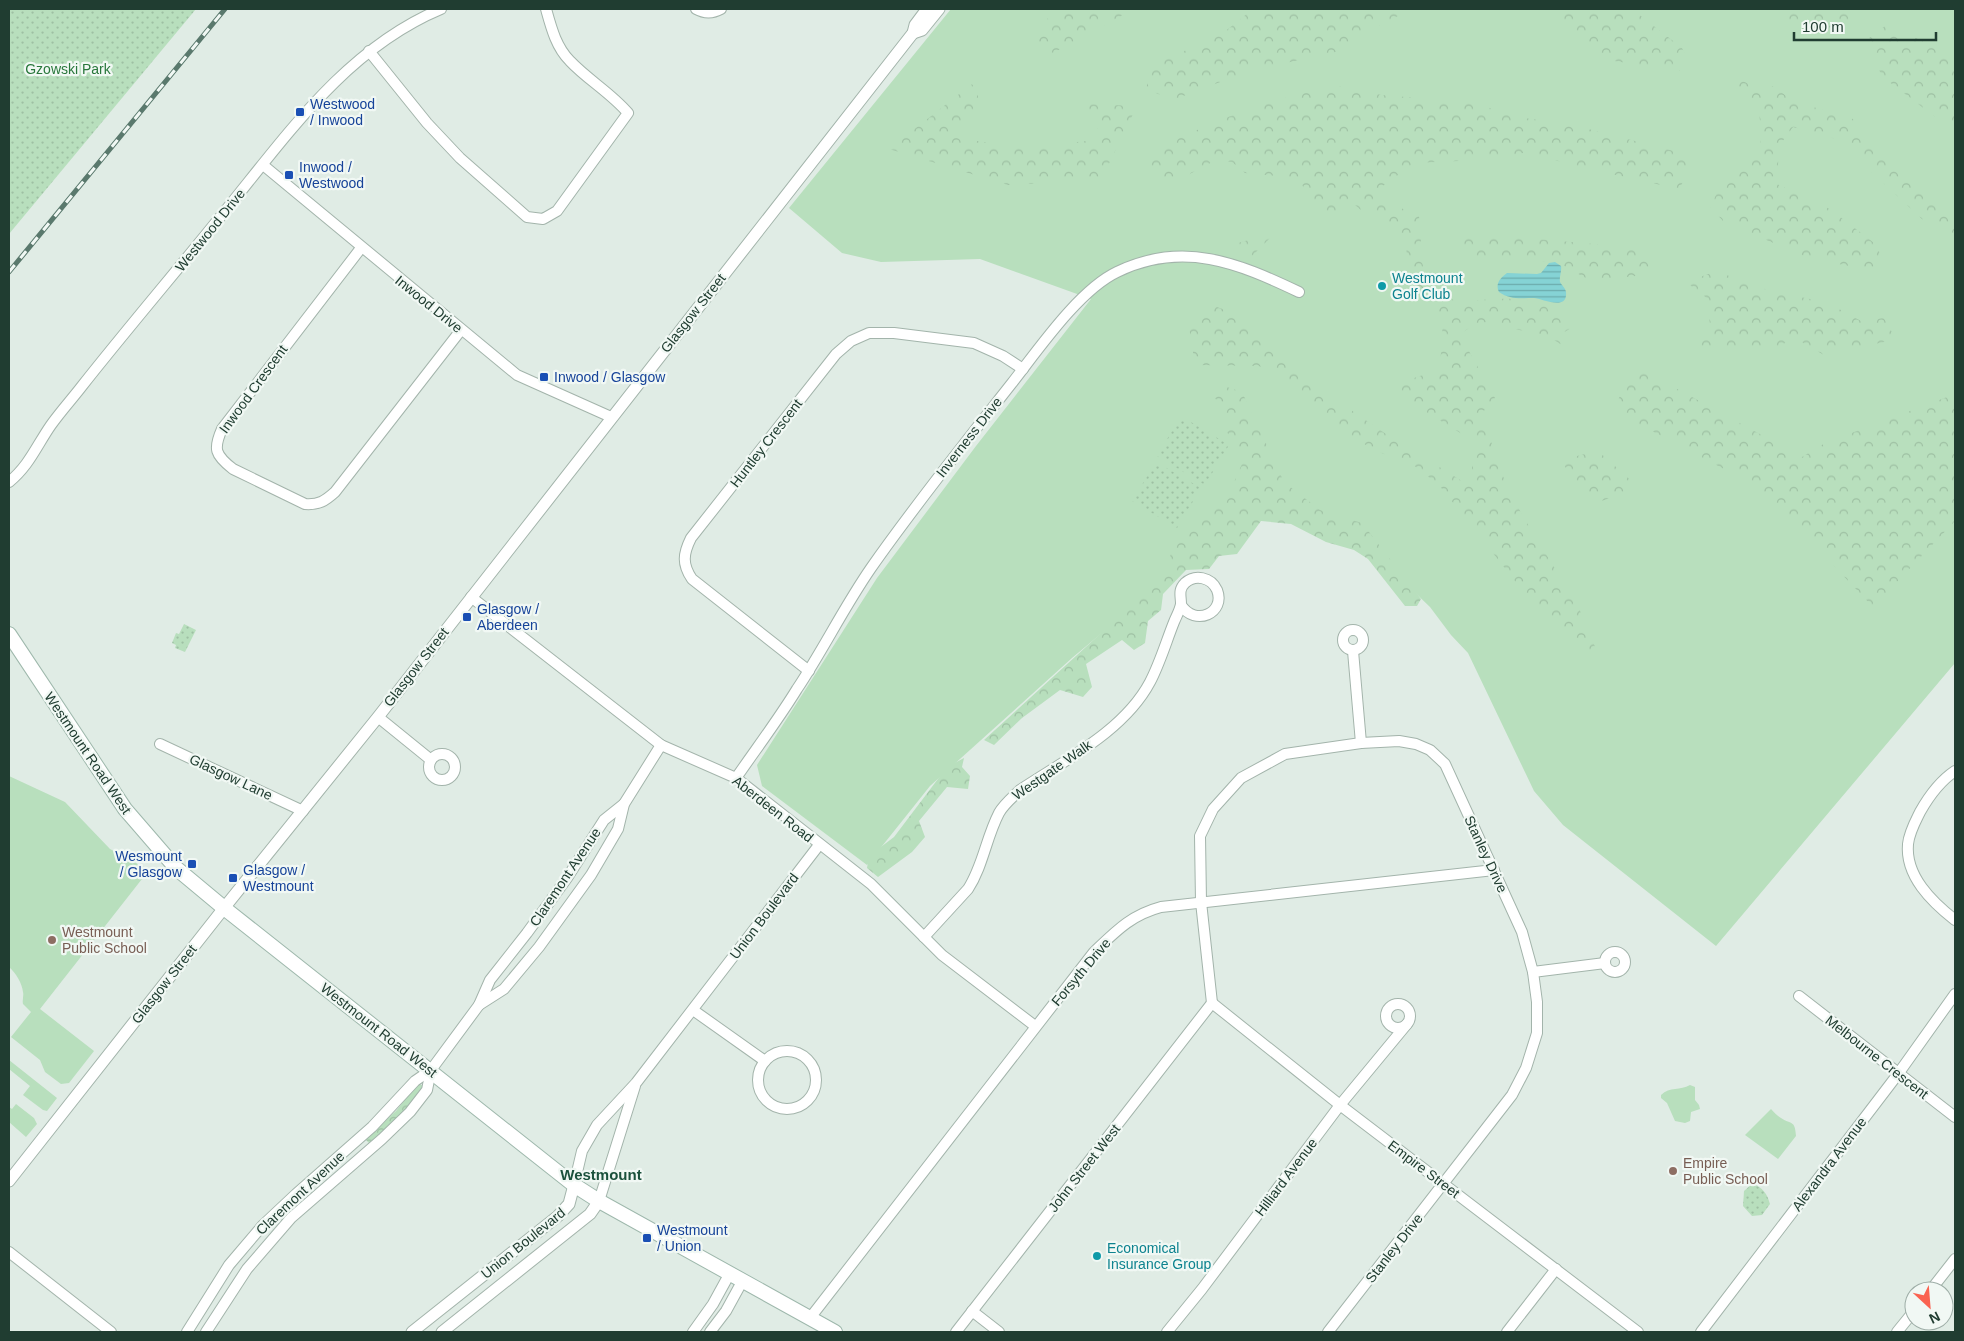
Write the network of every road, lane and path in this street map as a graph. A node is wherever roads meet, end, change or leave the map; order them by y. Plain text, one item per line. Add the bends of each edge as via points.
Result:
1 (441, 9) edge
2 (546, 9) edge
3 (696, 9) edge
4 (721, 9) edge
5 (927, 9) edge
6 (939, 9) edge
7 (913, 33) junction
8 (369, 51) junction
9 (263, 166) junction
10 (361, 248) junction
11 (1299, 292) dead end
12 (461, 330) junction
13 (1023, 369) junction
14 (611, 416) junction
15 (9, 482) edge
16 (472, 597) junction
17 (1181, 605) dead end
18 (9, 634) edge
19 (1353, 650) dead end
20 (809, 671) junction
21 (378, 717) junction
22 (1361, 742) junction
23 (160, 744) dead end
24 (661, 745) junction
25 (431, 760) dead end
26 (1955, 771) edge
27 (736, 778) junction
28 (624, 804) junction
29 (303, 810) junction
30 (819, 845) junction
31 (1494, 870) junction
32 (1201, 902) junction
33 (224, 908) junction
34 (1955, 920) edge
35 (924, 937) junction
36 (1605, 963) dead end
37 (1533, 972) junction
38 (1955, 994) edge
39 (1799, 996) dead end
40 (1212, 1003) junction
41 (479, 1005) junction
42 (693, 1010) junction
43 (1407, 1024) dead end
44 (1036, 1026) junction
45 (765, 1062) junction
46 (431, 1070) junction
47 (1898, 1074) junction
48 (636, 1083) junction
49 (1340, 1105) junction
50 (1955, 1117) edge
51 (9, 1181) edge
52 (1444, 1184) junction
53 (574, 1185) junction
54 (599, 1201) junction
55 (9, 1252) edge
56 (1955, 1258) edge
57 (1556, 1270) junction
58 (736, 1276) junction
59 (1938, 1281) edge
60 (972, 1311) junction
61 (810, 1318) junction
62 (110, 1332) edge
63 (187, 1332) edge
64 (206, 1332) edge
65 (412, 1332) edge
66 (442, 1332) edge
67 (693, 1332) edge
68 (710, 1332) edge
69 (835, 1332) edge
70 (956, 1332) edge
71 (999, 1332) edge
72 (1167, 1332) edge
73 (1328, 1332) edge
74 (1506, 1332) edge
75 (1638, 1332) edge
76 (1701, 1332) edge

1 - 8 street, Westwood Drive via 423,16
2 - 8 street via 556,41 569,61 628,113 556,211 543,219 527,217 460,158
3 - 4 street via 704,13
5 - 7 street, Glasgow Street via 915,24
6 - 7 street, Glasgow Street via 922,30
7 - 14 street, Glasgow Street
8 - 9 street, Westwood Drive via 318,98
9 - 10 street, Inwood Drive
9 - 15 street, Westwood Drive via 51,425 21,472
10 - 12 street, Inwood Drive
10 - 12 street, Inwood Crescent via 222,429 217,453 233,469 305,504 324,502
11 - 13 street, Inverness Drive via 1258,272 1209,258 1160,258 1118,272 1096,286 1079,301
12 - 14 street, Inwood Drive via 517,375
13 - 20 street, Inverness Drive via 875,563
13 - 20 street, Huntley Crescent via 974,343 894,333 869,334 851,341 836,354 691,538 684,551 684,563 692,579
14 - 16 street, Glasgow Street
16 - 21 street, Glasgow Street
16 - 24 street, Aberdeen Road
17 - 35 street, Westgate Walk via 1151,680 1138,701 1105,733 1009,800 1000,812 974,880
18 - 33 main road, Westmount Road West via 125,809 176,868
19 - 22 street
20 - 27 street, Inverness Drive
21 - 25 street
21 - 29 street, Glasgow Street
22 - 31 street, Stanley Drive via 1416,744 1430,750 1445,764
22 - 32 street, Stanley Drive via 1285,754 1241,778 1213,809 1200,836
23 - 29 street, Glasgow Lane
24 - 27 street, Aberdeen Road
24 - 28 street, Claremont Avenue
26 - 34 street via 1946,777 1924,805 1908,844 1909,860 1922,887
27 - 30 street, Aberdeen Road
28 - 41 street, Claremont Avenue via 604,820 567,878 490,980
28 - 41 street, Claremont Avenue via 618,829 592,875 540,947 504,988
29 - 33 street, Glasgow Street
30 - 35 street, Aberdeen Road via 871,884
30 - 42 street, Union Boulevard
31 - 32 street, Forsyth Drive
31 - 37 street, Stanley Drive via 1522,932
32 - 40 street, Stanley Drive
32 - 44 street, Forsyth Drive via 1145,911 1123,924 1094,952
33 - 46 main road, Westmount Road West
33 - 51 street, Glasgow Street
35 - 44 street, Aberdeen Road via 942,955
36 - 37 street
37 - 52 street, Stanley Drive via 1537,1033 1526,1068 1512,1095
38 - 47 street, Alexandra Avenue
39 - 47 street, Melbourne Crescent
40 - 49 street, Empire Street
40 - 60 street, John Street West
41 - 46 street, Claremont Avenue
42 - 45 street
42 - 48 street, Union Boulevard
43 - 49 street, Hilliard Avenue
44 - 61 street, Forsyth Drive
45 - 45 street via 760,1070 759,1087 768,1102 787,1109 808,1101 816,1082 814,1068 808,1060 790,1052 774,1054
46 - 53 main road, Westmount Road West
46 - 63 street, Claremont Avenue via 415,1081 372,1128 263,1225 229,1265
46 - 64 street, Claremont Avenue via 427,1090 410,1112 285,1225 247,1269
47 - 50 street, Melbourne Crescent
47 - 76 street, Alexandra Avenue
48 - 53 street, Union Boulevard via 597,1125 582,1151
48 - 54 street, Union Boulevard
49 - 52 street, Empire Street
49 - 72 street, Hilliard Avenue
52 - 57 street, Empire Street
52 - 73 street, Stanley Drive
53 - 54 main road, Westmount Road West
53 - 65 street, Union Boulevard via 569,1204 558,1216
54 - 58 main road, Westmount Road West
54 - 66 street, Union Boulevard via 590,1214
55 - 62 street
56 - 59 street
57 - 74 street
57 - 75 street, Empire Street
58 - 61 main road, Westmount Road West
58 - 67 street
58 - 68 street via 726,1311
60 - 70 street, John Street West
60 - 71 street
61 - 69 main road, Westmount Road West

